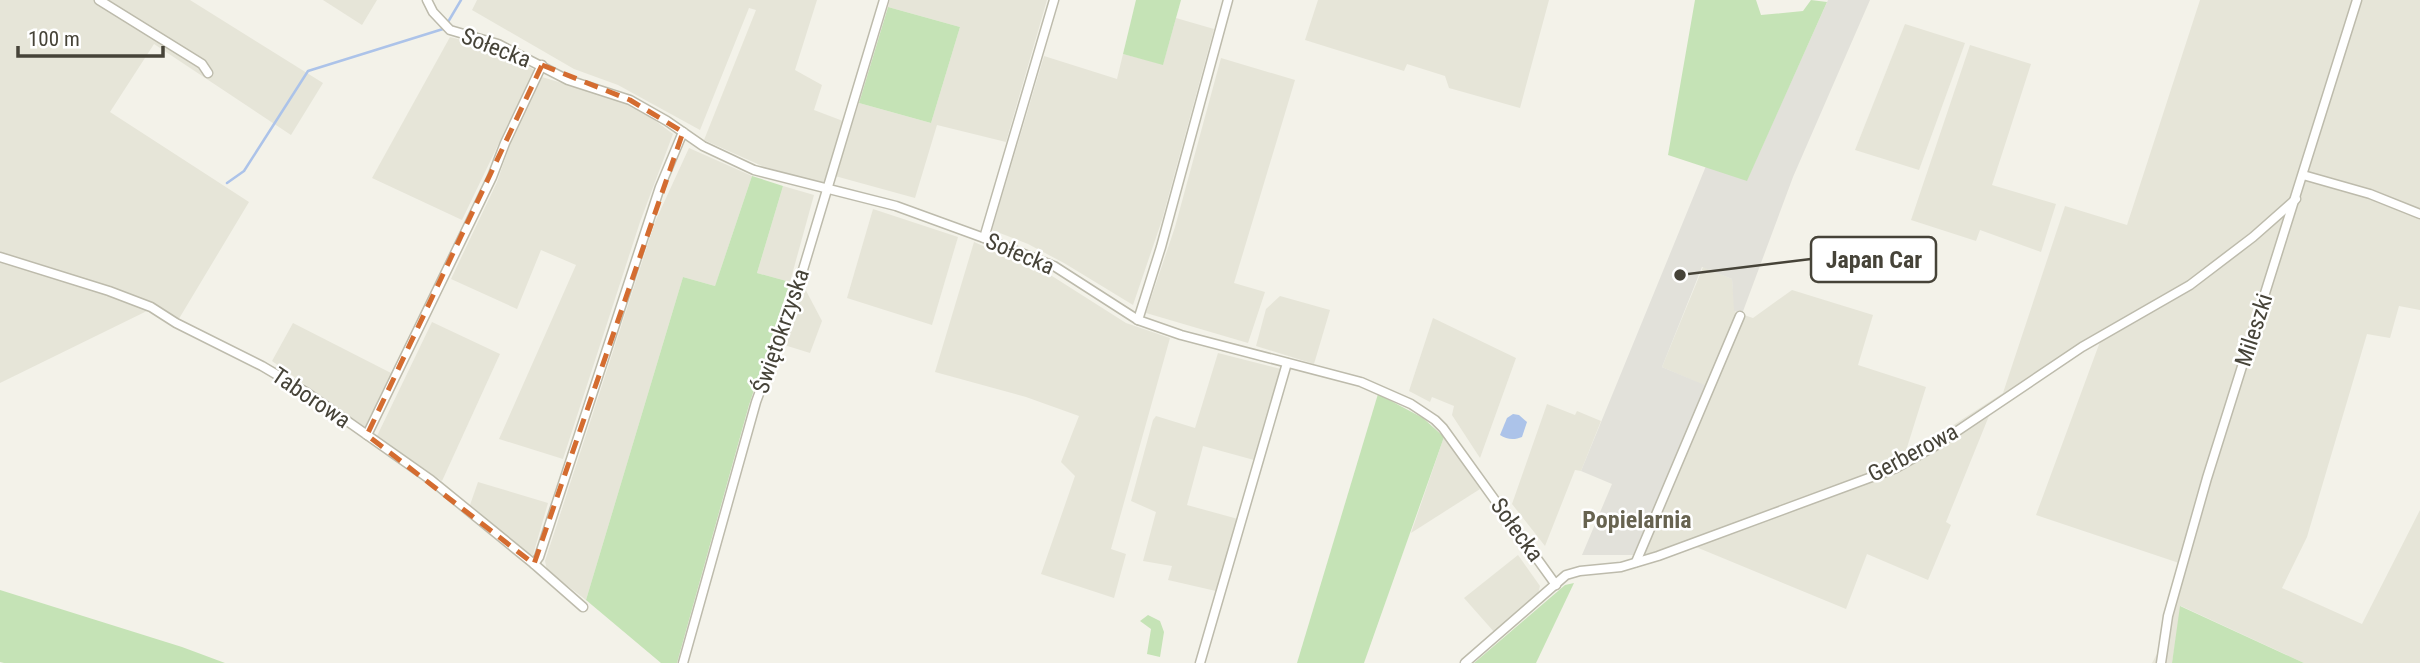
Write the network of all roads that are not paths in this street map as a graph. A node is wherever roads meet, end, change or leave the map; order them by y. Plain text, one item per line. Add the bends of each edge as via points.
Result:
1 (99, 0) edge
2 (427, 0) edge
3 (884, 0) edge
4 (1054, 0) edge
5 (1228, 0) edge
6 (2357, 0) edge
7 (542, 65) junction
8 (208, 72) dead end
9 (683, 132) junction
10 (2303, 175) junction
11 (828, 189) junction
12 (2296, 199) junction
13 (2420, 214) edge
14 (984, 239) junction
15 (0, 257) edge
16 (1740, 316) dead end
17 (1138, 320) junction
18 (1287, 363) junction
19 (368, 436) junction
20 (1636, 562) junction
21 (534, 564) junction
22 (1556, 585) junction
23 (583, 607) dead end
24 (683, 663) edge
25 (1200, 663) edge
26 (1465, 663) edge
27 (2161, 663) edge

1 - 8 street
2 - 7 street, Sołecka via 450,30 498,44
3 - 11 street, Świętokrzyska
4 - 14 street
5 - 17 street
6 - 10 street, Mileszki
7 - 9 street, Sołecka via 576,83 630,100
7 - 19 street
9 - 11 street, Sołecka via 754,170
9 - 21 street via 660,187
10 - 12 street, Mileszki
10 - 13 street
11 - 14 street, Sołecka via 896,206
11 - 24 street, Świętokrzyska via 756,401
12 - 20 street, Gerberowa via 2190,285 2082,347 1926,452 1884,472
12 - 27 street, Mileszki via 2183,564
14 - 17 street, Sołecka via 1054,266
15 - 19 street, Taborowa via 151,307 274,372
16 - 20 street
17 - 18 street, Sołecka
18 - 22 street, Sołecka via 1361,382 1435,420
18 - 25 street
19 - 21 street, Taborowa via 431,480
20 - 22 street, Gerberowa via 1566,575
21 - 23 street, Taborowa
22 - 26 street, Gerberowa

